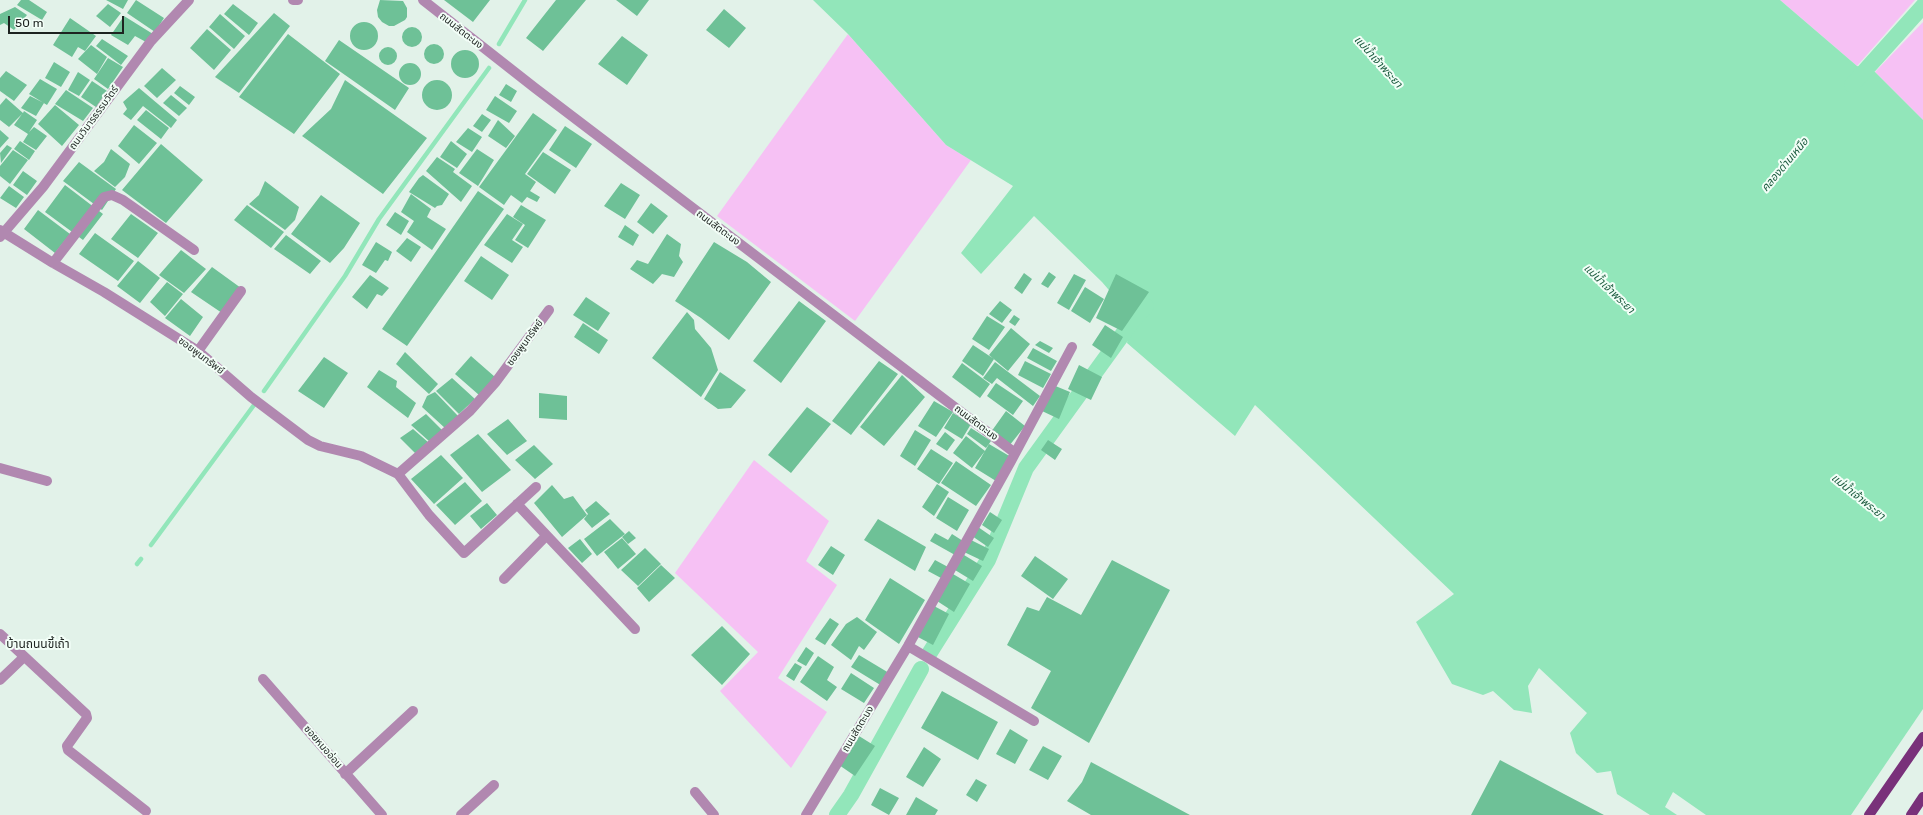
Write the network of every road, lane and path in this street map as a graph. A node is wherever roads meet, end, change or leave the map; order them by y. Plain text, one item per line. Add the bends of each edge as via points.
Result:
1 (189, 0) edge
2 (293, 0) edge
3 (298, 0) edge
4 (423, 0) edge
5 (1, 233) edge
6 (194, 250) dead end
7 (53, 263) junction
8 (241, 291) dead end
9 (549, 310) dead end
10 (1072, 347) dead end
11 (198, 351) junction
12 (1015, 453) junction
13 (0, 468) edge
14 (398, 474) junction
15 (47, 481) dead end
16 (536, 487) dead end
17 (517, 504) junction
18 (546, 536) junction
19 (504, 579) dead end
20 (635, 629) dead end
21 (0, 634) edge
22 (908, 646) junction
23 (24, 657) junction
24 (264, 679) dead end
25 (0, 680) edge
26 (412, 711) dead end
27 (1034, 721) dead end
28 (1923, 737) edge
29 (345, 774) junction
30 (494, 785) dead end
31 (695, 792) dead end
32 (1923, 797) edge
33 (146, 811) dead end
34 (382, 815) edge
35 (460, 815) edge
36 (714, 815) edge
37 (806, 815) edge
38 (1869, 815) edge
39 (1911, 815) edge

1 - 5 street, ถนนวิมารธรรมวัตร์ via 151,41 43,187
2 - 3 street
4 - 12 street, ถนนสัตตะนง
5 - 7 street, ซอยพูนทรัพย์
6 - 7 street via 112,195 104,197
7 - 11 street, ซอยพูนทรัพย์
8 - 11 street
9 - 14 street, ซอยพูนทรัพย์ via 495,384 470,411
10 - 12 street, ถนนสัตตะนง
11 - 14 street, ซอยพูนทรัพย์ via 250,397 308,440 320,446 361,456
12 - 22 street, ถนนสัตตะนง
13 - 15 street
14 - 17 street, ซอยพูนทรัพย์ via 429,515 464,553
16 - 17 street, ซอยพูนทรัพย์
17 - 18 street
18 - 19 street
18 - 20 street
21 - 23 street
22 - 27 street
22 - 37 street, ถนนสัตตะนง
23 - 25 street
23 - 33 street via 87,716 67,746 68,750
24 - 29 street, ซอยหมออ่อน
26 - 29 street
28 - 38 main road
29 - 34 street, ซอยหมออ่อน
30 - 35 street
31 - 36 street
32 - 39 main road

